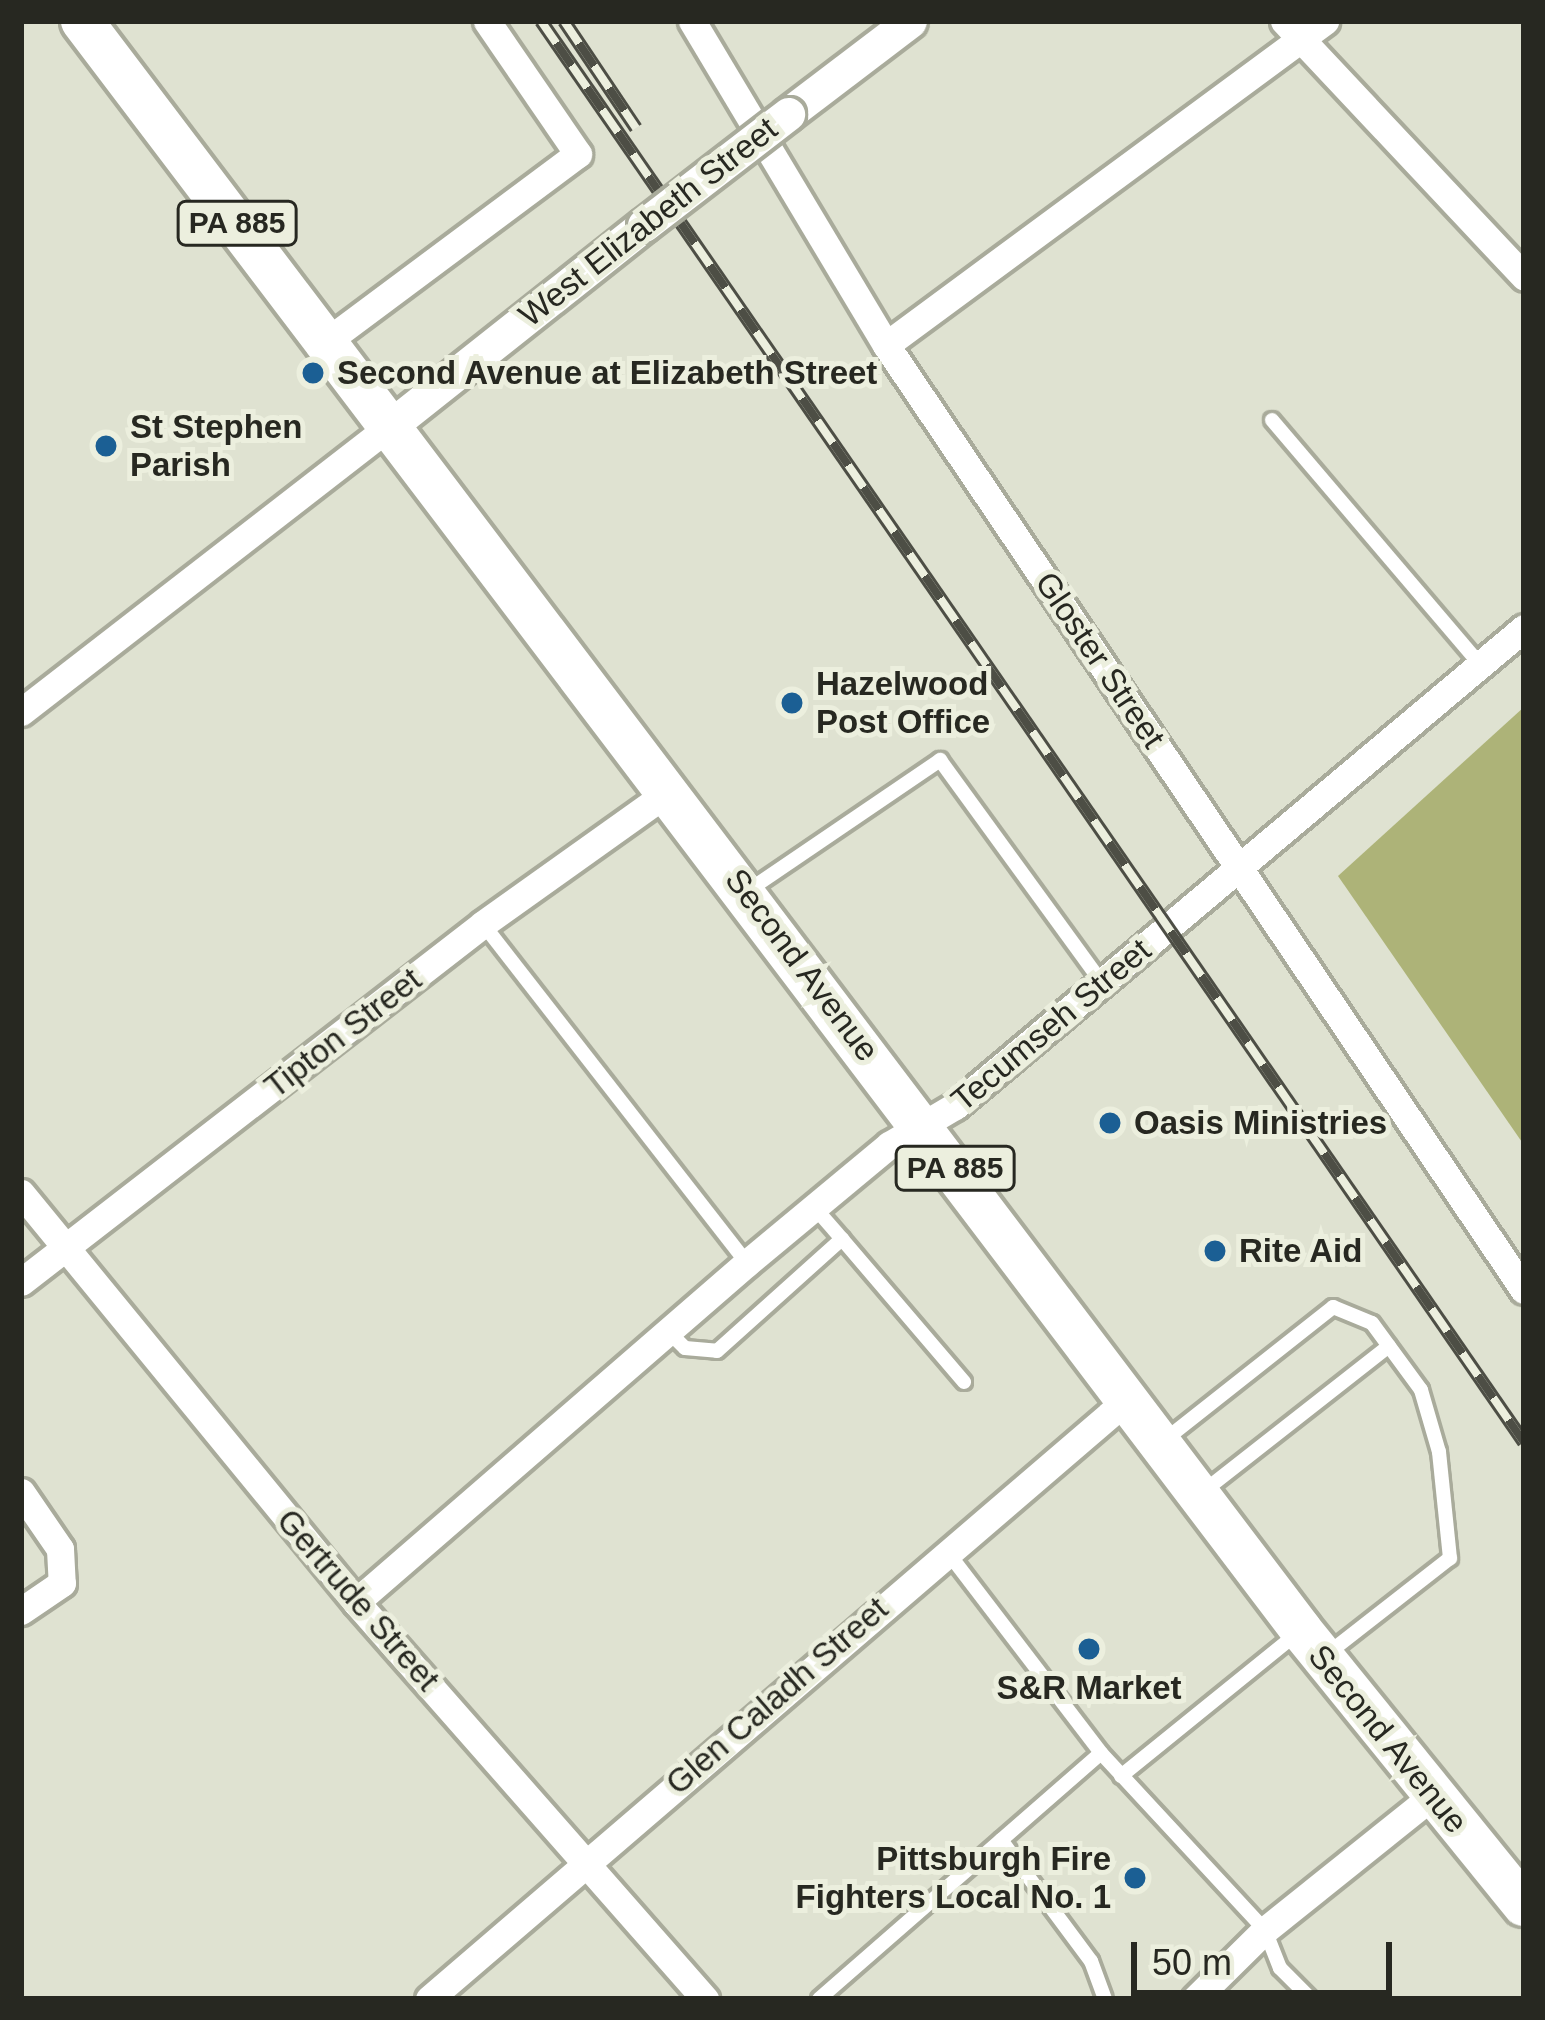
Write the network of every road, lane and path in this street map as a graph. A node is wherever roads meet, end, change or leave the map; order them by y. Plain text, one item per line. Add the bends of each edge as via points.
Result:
1 (82, 21) edge
2 (487, 21) edge
3 (692, 21) edge
4 (910, 21) edge
5 (1325, 21) edge
6 (1292, 30) edge
7 (1524, 278) edge
8 (327, 341) junction
9 (886, 345) junction
10 (1272, 420) dead end
11 (389, 427) junction
12 (1524, 628) edge
13 (1481, 666) junction
14 (21, 712) edge
15 (671, 790) junction
16 (1240, 867) junction
17 (746, 892) junction
18 (483, 924) junction
19 (1102, 983) junction
20 (925, 1127) junction
21 (21, 1193) edge
22 (814, 1207) junction
23 (842, 1239) junction
24 (63, 1250) junction
25 (747, 1262) junction
26 (21, 1282) edge
27 (1524, 1290) edge
28 (668, 1330) junction
29 (1389, 1346) junction
30 (964, 1382) dead end
31 (1129, 1398) junction
32 (1162, 1442) junction
33 (21, 1492) edge
34 (1200, 1494) junction
35 (946, 1550) junction
36 (356, 1601) junction
37 (21, 1611) edge
38 (1311, 1644) junction
39 (1101, 1753) junction
40 (1120, 1776) junction
41 (1432, 1796) junction
42 (1001, 1840) junction
43 (588, 1862) junction
44 (1524, 1905) edge
45 (1265, 1930) junction
46 (429, 1999) edge
47 (705, 1999) edge
48 (819, 1999) edge
49 (1106, 1999) edge
50 (1195, 1999) edge
51 (1311, 1999) edge

1 - 8 main road, Second Avenue / PA 885
2 - 8 street via 578,154
3 - 9 street, Gloster Street
4 - 11 street, West Elizabeth Street, bridge
5 - 6 street
6 - 7 street
6 - 9 street
8 - 11 main road, Second Avenue / PA 885
9 - 16 street, Gloster Street
10 - 13 lane
11 - 14 street
11 - 15 main road, Second Avenue / PA 885
12 - 13 street, Tecumseh Street
13 - 16 street, Tecumseh Street
15 - 17 main road, Second Avenue / PA 885
15 - 18 street, Tipton Street
16 - 19 street, Tecumseh Street
16 - 27 street, Gloster Street
17 - 19 lane via 940,760
17 - 20 main road, Second Avenue / PA 885
18 - 24 street, Tipton Street
18 - 25 lane
19 - 20 street, Tecumseh Street
20 - 22 street, Tecumseh Street via 889,1145
20 - 31 main road, Second Avenue / PA 885
21 - 24 street, Gertrude Street
22 - 23 lane
22 - 25 street, Tecumseh Street
23 - 28 lane via 717,1351 685,1348
23 - 30 lane
24 - 26 street, Tipton Street
24 - 36 street, Gertrude Street
25 - 28 street, Tecumseh Street
28 - 36 street, Tecumseh Street
29 - 32 lane via 1372,1323 1333,1307
29 - 34 lane
29 - 38 lane via 1421,1390 1439,1452 1450,1558
31 - 32 main road, Second Avenue / PA 885
31 - 35 street, Glen Caladh Street
32 - 34 main road, Second Avenue / PA 885
33 - 37 street via 60,1549 62,1582
34 - 38 main road, Second Avenue / PA 885
35 - 39 lane
35 - 43 street, Glen Caladh Street
36 - 43 street, Gertrude Street
38 - 40 lane
38 - 41 main road, Second Avenue / PA 885
39 - 40 lane
39 - 42 lane
40 - 45 lane
41 - 44 main road, Second Avenue / PA 885
41 - 45 street
42 - 48 lane
42 - 49 lane via 1091,1960
43 - 46 street, Glen Caladh Street
43 - 47 street, Gertrude Street
45 - 50 street
45 - 51 lane via 1280,1968

